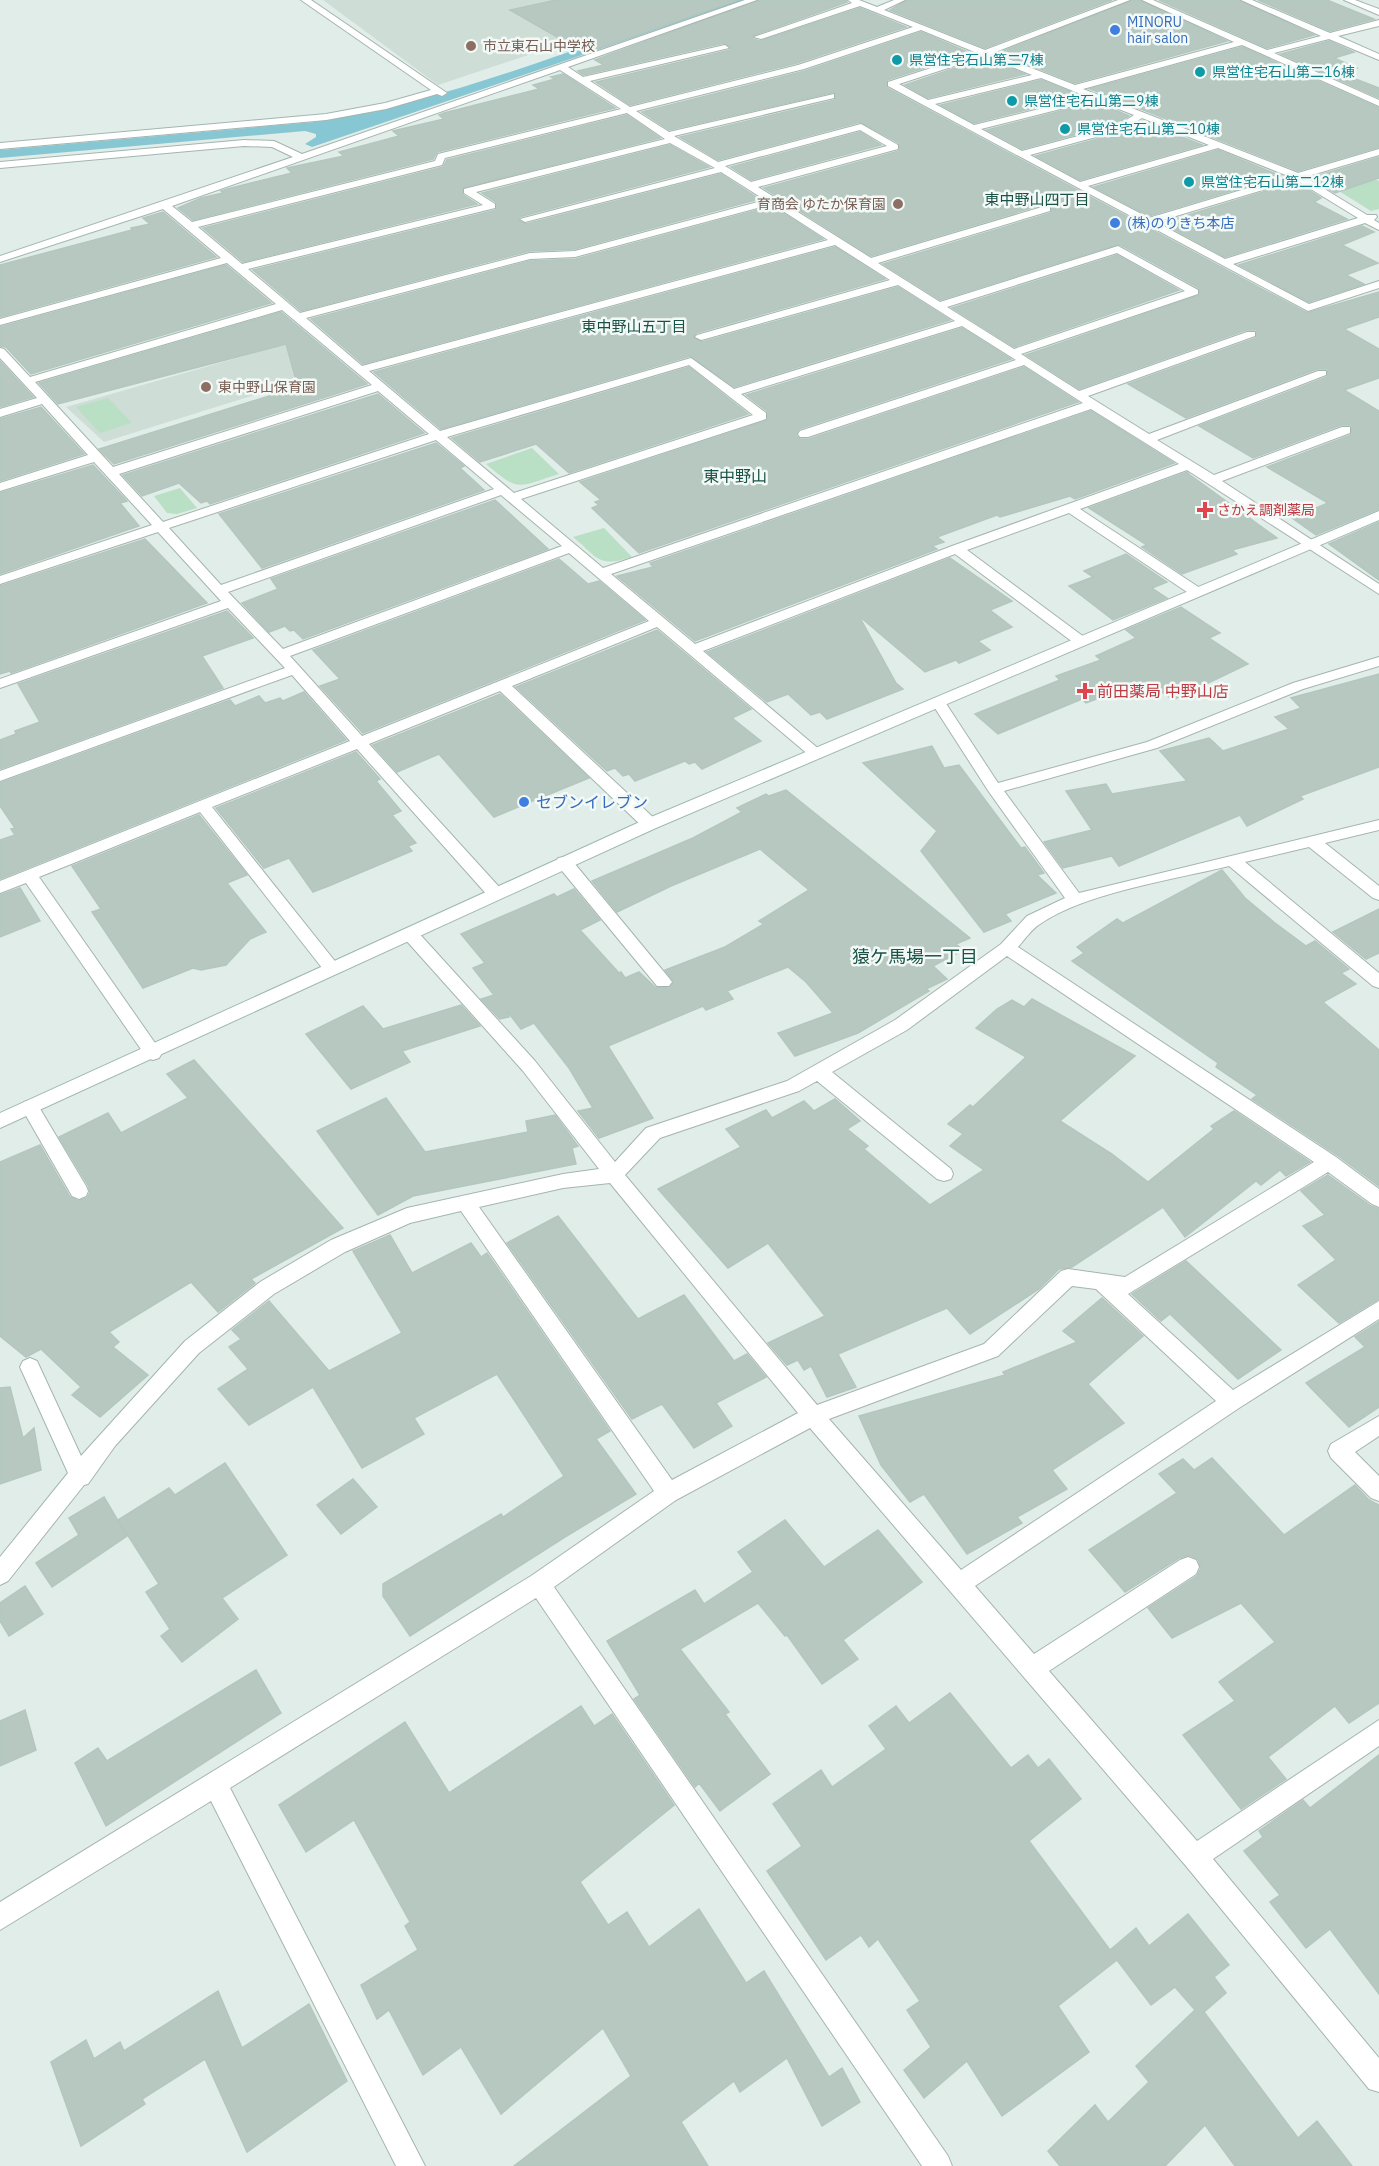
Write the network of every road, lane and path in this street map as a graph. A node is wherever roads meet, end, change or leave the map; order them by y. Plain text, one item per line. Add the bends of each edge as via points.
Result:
1 (305, 0) edge
2 (753, 0) edge
3 (901, 0) edge
4 (1089, 0) edge
5 (1126, 0) edge
6 (1146, 0) edge
7 (1245, 0) edge
8 (1348, 0) edge
9 (856, 2) edge
10 (1110, 7) junction
11 (877, 10) junction
12 (1379, 12) edge
13 (1379, 23) edge
14 (922, 27) junction
15 (1331, 36) junction
16 (758, 37) dead end
17 (1241, 43) junction
18 (725, 48) dead end
19 (987, 52) junction
20 (1266, 53) junction
21 (1379, 57) edge
22 (563, 68) junction
23 (1042, 75) junction
24 (582, 80) junction
25 (1076, 88) junction
26 (439, 92) junction
27 (831, 96) dead end
28 (1098, 97) junction
29 (459, 101) junction
30 (927, 103) junction
31 (1379, 103) edge
32 (630, 110) junction
33 (1142, 114) junction
34 (270, 124) junction
35 (972, 128) junction
36 (670, 137) junction
37 (274, 140) junction
38 (1219, 145) junction
39 (3, 147) edge
40 (1379, 152) edge
41 (1021, 154) junction
42 (298, 156) junction
43 (17, 161) junction
44 (0, 165) edge
45 (719, 167) junction
46 (1296, 176) junction
47 (1079, 185) junction
48 (749, 186) junction
49 (773, 201) junction
50 (165, 205) junction
51 (1046, 209) dead end
52 (1379, 215) edge
53 (525, 219) dead end
54 (1365, 219) junction
55 (1147, 222) junction
56 (190, 226) junction
57 (1379, 227) edge
58 (836, 241) junction
59 (0, 259) edge
60 (228, 259) junction
61 (869, 262) junction
62 (1224, 263) junction
63 (239, 268) junction
64 (899, 281) junction
65 (1379, 284) edge
66 (283, 306) junction
67 (938, 306) junction
68 (297, 317) junction
69 (0, 322) edge
70 (964, 322) junction
71 (1251, 334) dead end
72 (701, 337) dead end
73 (0, 351) edge
74 (1012, 353) junction
75 (1024, 361) junction
76 (359, 370) junction
77 (1322, 374) dead end
78 (27, 381) junction
79 (379, 387) junction
80 (732, 393) junction
81 (1078, 394) junction
82 (44, 399) junction
83 (1093, 404) junction
84 (0, 412) edge
85 (1346, 430) dead end
86 (804, 434) dead end
87 (436, 436) junction
88 (1148, 439) junction
89 (96, 457) junction
90 (1189, 465) junction
91 (111, 472) junction
92 (1213, 480) junction
93 (0, 488) edge
94 (506, 494) junction
95 (1070, 508) junction
96 (1379, 514) edge
97 (159, 526) junction
98 (1311, 543) junction
99 (570, 548) junction
100 (957, 549) junction
101 (601, 573) junction
102 (0, 580) edge
103 (1379, 590) edge
104 (218, 591) junction
105 (1195, 591) junction
106 (230, 603) junction
107 (658, 622) junction
108 (1079, 640) junction
109 (692, 650) junction
110 (281, 655) junction
111 (1379, 661) edge
112 (293, 670) junction
113 (0, 684) edge
114 (502, 685) junction
115 (938, 702) junction
116 (358, 743) junction
117 (815, 753) junction
118 (0, 776) edge
119 (994, 789) junction
120 (203, 806) junction
121 (650, 824) junction
122 (1379, 825) edge
123 (1313, 842) junction
124 (1232, 860) junction
125 (564, 862) junction
126 (28, 875) junction
127 (0, 887) edge
128 (495, 893) junction
129 (1379, 894) edge
130 (1076, 900) junction
131 (410, 934) junction
132 (1007, 948) junction
133 (332, 969) junction
134 (663, 982) dead end
135 (1379, 982) edge
136 (153, 1053) junction
137 (818, 1071) junction
138 (30, 1107) junction
139 (0, 1121) edge
140 (1329, 1162) junction
141 (944, 1174) dead end
142 (614, 1175) junction
143 (79, 1191) dead end
144 (1379, 1199) edge
145 (465, 1202) junction
146 (1100, 1280) junction
147 (1379, 1309) edge
148 (30, 1367) dead end
149 (1232, 1402) junction
150 (813, 1416) junction
151 (1379, 1425) edge
152 (80, 1477) junction
153 (1379, 1491) edge
154 (668, 1493) junction
155 (1188, 1567) dead end
156 (0, 1574) edge
157 (960, 1583) junction
158 (539, 1584) junction
159 (1031, 1670) junction
160 (1379, 1732) edge
161 (215, 1784) junction
162 (1195, 1857) junction
163 (0, 1917) edge
164 (1379, 2079) edge
165 (411, 2166) edge
166 (938, 2166) edge

1 - 26 street
2 - 22 street
3 - 11 street
4 - 10 street
5 - 10 street
6 - 17 street
7 - 15 street
8 - 12 street
9 - 11 street
9 - 16 street
10 - 19 street
11 - 14 street
13 - 15 street
14 - 19 street
14 - 32 street via 801,67
15 - 20 street
15 - 21 street
17 - 20 street
17 - 25 street
18 - 24 street
19 - 23 street
19 - 30 street via 891,84
20 - 31 street
22 - 24 street
22 - 29 street
23 - 25 street
23 - 30 street
24 - 32 street
25 - 28 street
26 - 29 street
26 - 34 street via 349,114
27 - 36 street
28 - 33 street
28 - 35 street
29 - 42 street
30 - 35 street
32 - 36 street
32 - 56 street via 441,156 439,163
33 - 38 street
33 - 41 street via 1122,127
34 - 37 street
34 - 39 street
35 - 41 street
36 - 45 street
36 - 63 street via 468,191 491,206
37 - 42 street
37 - 43 street
38 - 46 street
38 - 47 street
39 - 43 street
40 - 46 street
41 - 47 street
42 - 50 street
43 - 44 street
45 - 48 street
45 - 48 street via 861,127 895,147
45 - 53 street
46 - 54 street
46 - 55 street
47 - 55 street
48 - 49 street
49 - 58 street
49 - 68 street via 575,254 530,255
50 - 56 street
50 - 59 street
51 - 61 street
52 - 54 street
54 - 57 street
54 - 62 street
55 - 62 street
56 - 60 street
58 - 61 street
58 - 76 street
60 - 63 street
60 - 69 street
61 - 64 street
62 - 65 street via 1308,308
63 - 66 street
64 - 67 street
64 - 72 street
66 - 68 street
66 - 78 street
67 - 70 street
67 - 74 street via 1118,249 1194,292
68 - 76 street
70 - 74 street
70 - 80 street
71 - 81 street
73 - 78 street
74 - 75 street
75 - 81 street
75 - 86 street
76 - 79 street
77 - 88 street
78 - 82 street
79 - 87 street
79 - 91 street
80 - 87 street via 691,361
80 - 94 street via 762,416
81 - 83 street
82 - 84 street
82 - 89 street
83 - 88 street
83 - 101 street
85 - 92 street
87 - 94 street
87 - 97 street
88 - 90 street
89 - 91 street
89 - 93 street
90 - 92 street
90 - 95 street
91 - 97 street
92 - 98 street
94 - 99 street
94 - 104 street
95 - 100 street
95 - 105 street
96 - 98 street
97 - 102 street
97 - 104 street
98 - 103 street
98 - 105 street
99 - 101 street
99 - 110 street
100 - 108 street
100 - 109 street
101 - 107 street
104 - 106 street
105 - 108 street
106 - 110 street
106 - 113 street
107 - 109 street
107 - 114 street
108 - 115 street
109 - 117 street
110 - 112 street
111 - 119 street via 1298,686 1152,745
112 - 116 street
112 - 118 street
114 - 116 street
114 - 121 street
115 - 117 street
115 - 119 street
116 - 120 street
116 - 128 street
117 - 121 street
119 - 130 street
120 - 126 street
120 - 133 street
121 - 125 street
122 - 123 street
123 - 124 street
123 - 129 street
124 - 130 street
124 - 135 street
125 - 128 street
125 - 134 street
126 - 127 street
126 - 136 street
128 - 131 street
130 - 132 street via 1033,920
131 - 133 street
131 - 142 street via 529,1066
132 - 137 street via 901,1025
132 - 140 street
133 - 136 street
136 - 138 street
137 - 141 street
137 - 142 street via 793,1086 653,1133
138 - 139 street
138 - 143 street
140 - 144 street
140 - 146 street via 1127,1286
142 - 145 street via 563,1181
142 - 150 street
145 - 152 street via 407,1216 338,1246 267,1288 192,1347 108,1439
145 - 154 street
146 - 149 street
146 - 150 street via 1068,1277 991,1350
147 - 149 street
148 - 152 street
149 - 157 street
150 - 154 street
150 - 157 street
151 - 153 street via 1339,1451
152 - 156 street
154 - 158 street
155 - 159 street
157 - 159 street
158 - 161 street
158 - 166 street
159 - 162 street
160 - 162 street
161 - 163 street
161 - 165 street
162 - 164 street

